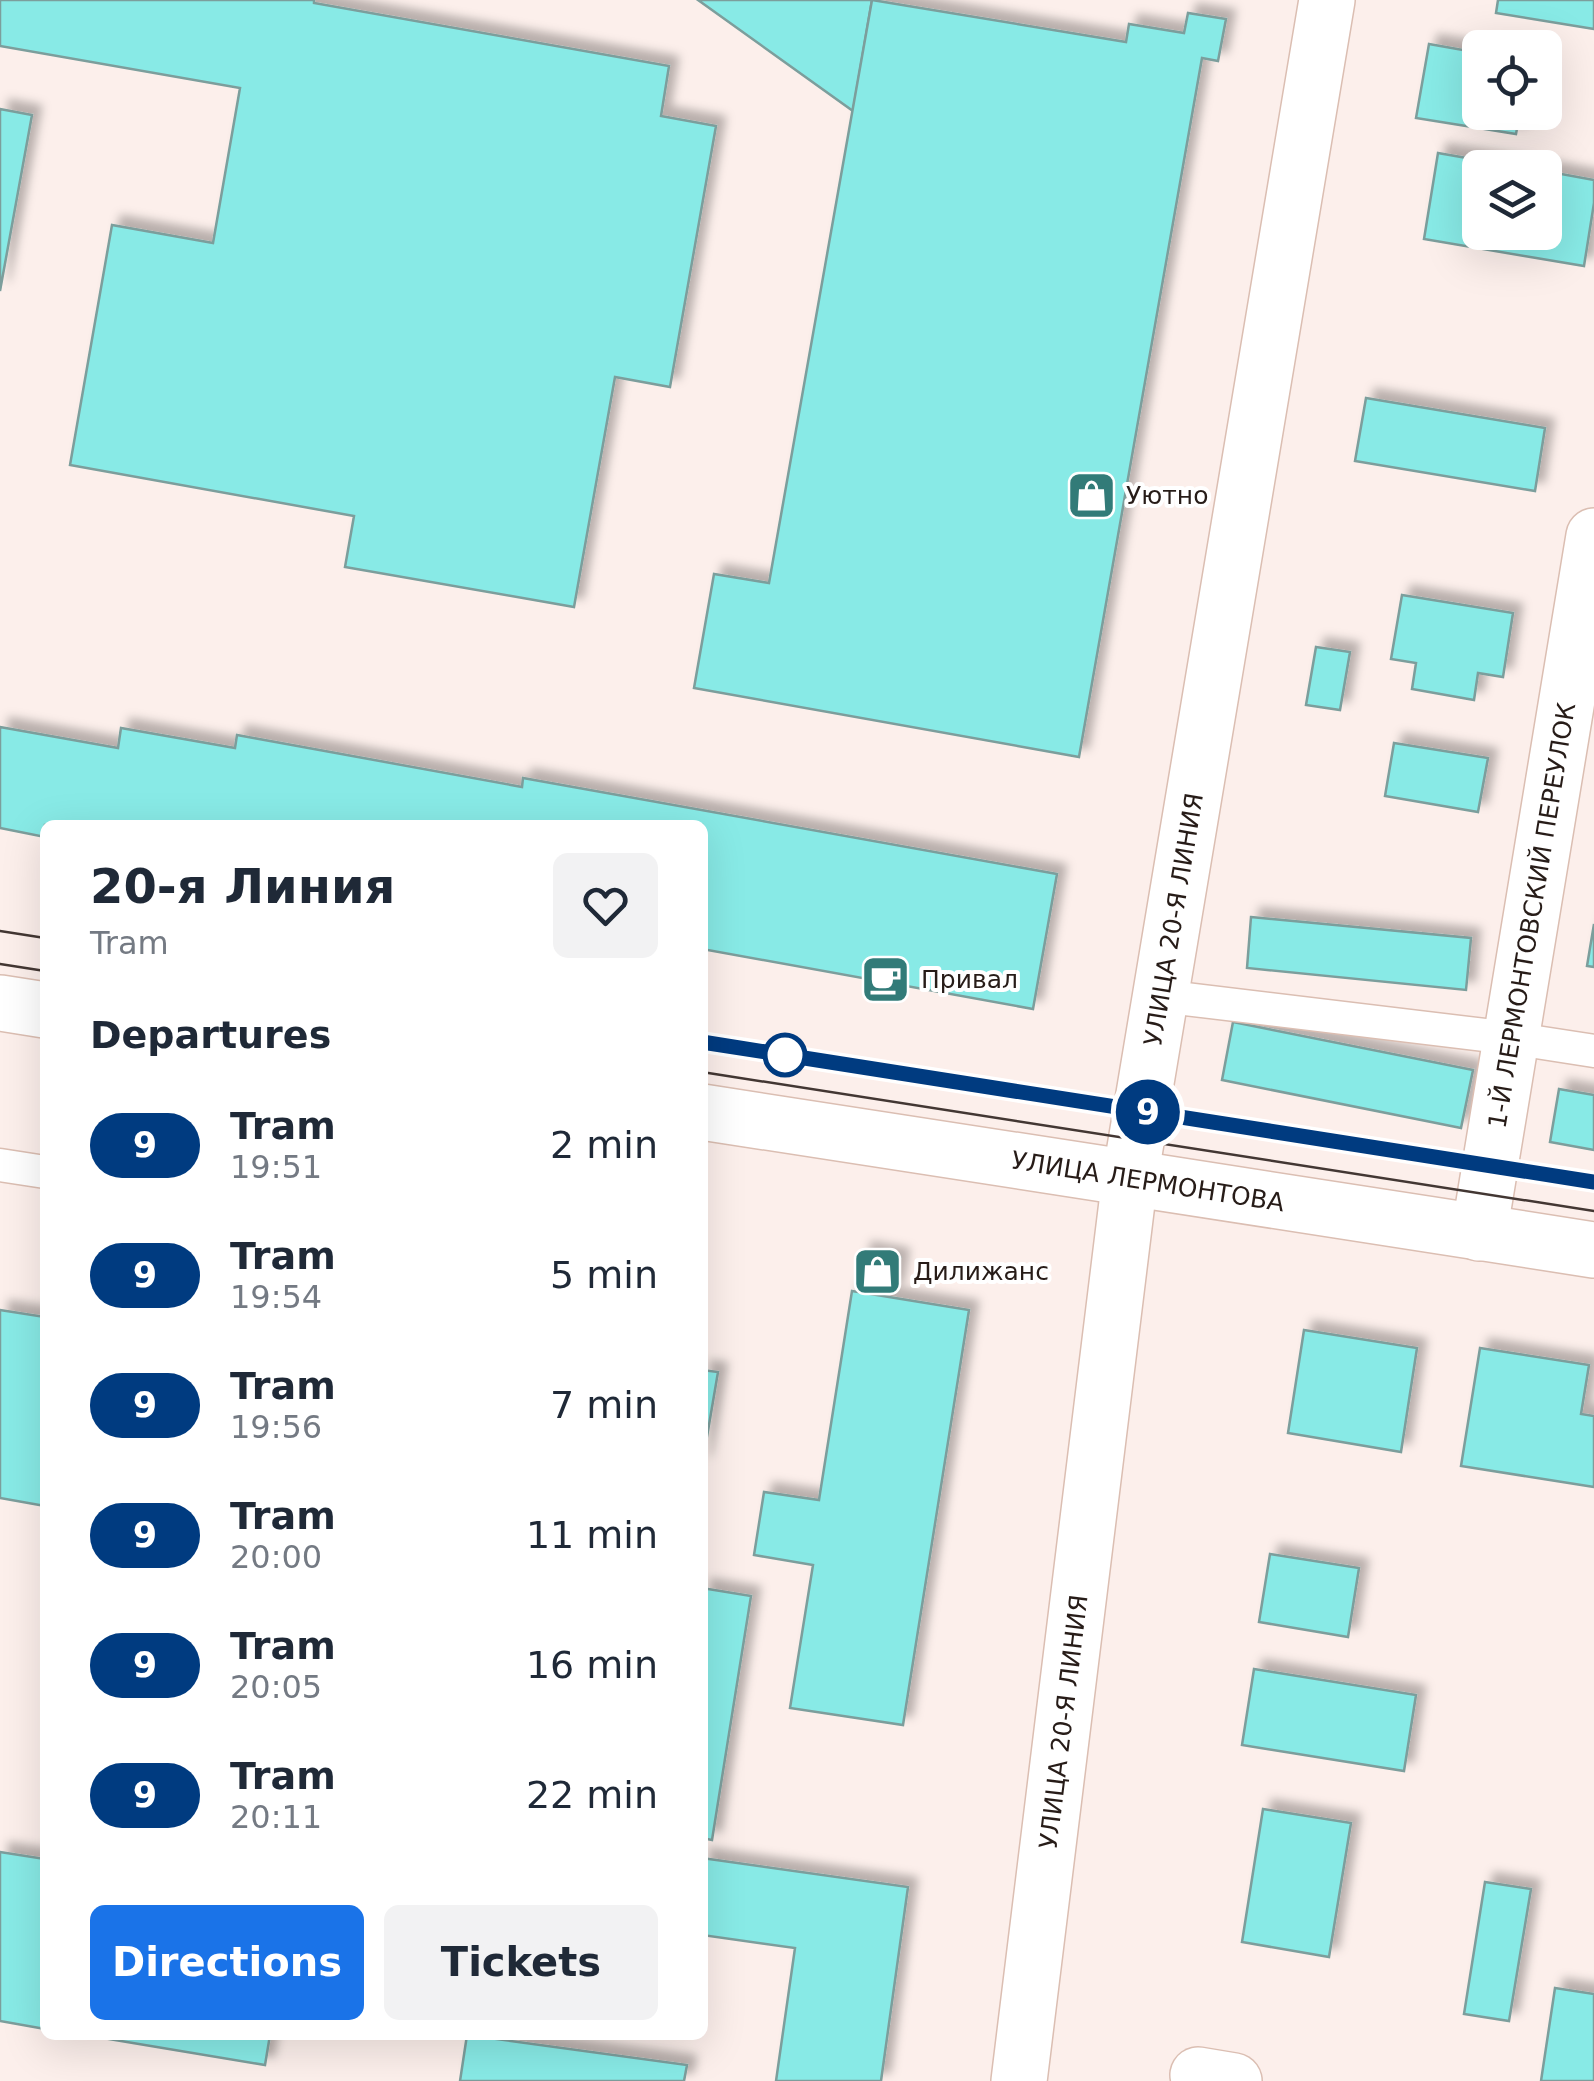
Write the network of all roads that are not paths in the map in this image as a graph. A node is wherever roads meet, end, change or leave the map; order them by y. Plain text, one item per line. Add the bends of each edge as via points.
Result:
1 (1327, 0) edge
2 (1594, 536) edge
3 (1160, 996) junction
4 (0, 1003) edge
5 (40, 1009) edge
6 (1510, 1038) junction
7 (1594, 1052) edge
8 (708, 1113) edge
9 (0, 1165) edge
10 (40, 1171) edge
11 (1130, 1178) junction
12 (1480, 1233) junction
13 (1594, 1250) edge
14 (1019, 2081) edge

1 - 3 main road, УЛИЦА 20-Я ЛИНИЯ
2 - 6 main road, 1-Й ЛЕРМОНТОВСКИЙ ПЕРЕУЛОК
3 - 6 lane
3 - 11 main road, УЛИЦА 20-Я ЛИНИЯ
4 - 5 main road
6 - 7 lane
6 - 12 main road, 1-Й ЛЕРМОНТОВСКИЙ ПЕРЕУЛОК
8 - 11 main road, УЛИЦА ЛЕРМОНТОВА
9 - 10 lane
11 - 12 main road, УЛИЦА ЛЕРМОНТОВА
11 - 14 main road, УЛИЦА 20-Я ЛИНИЯ
12 - 13 main road, УЛИЦА ЛЕРМОНТОВА

